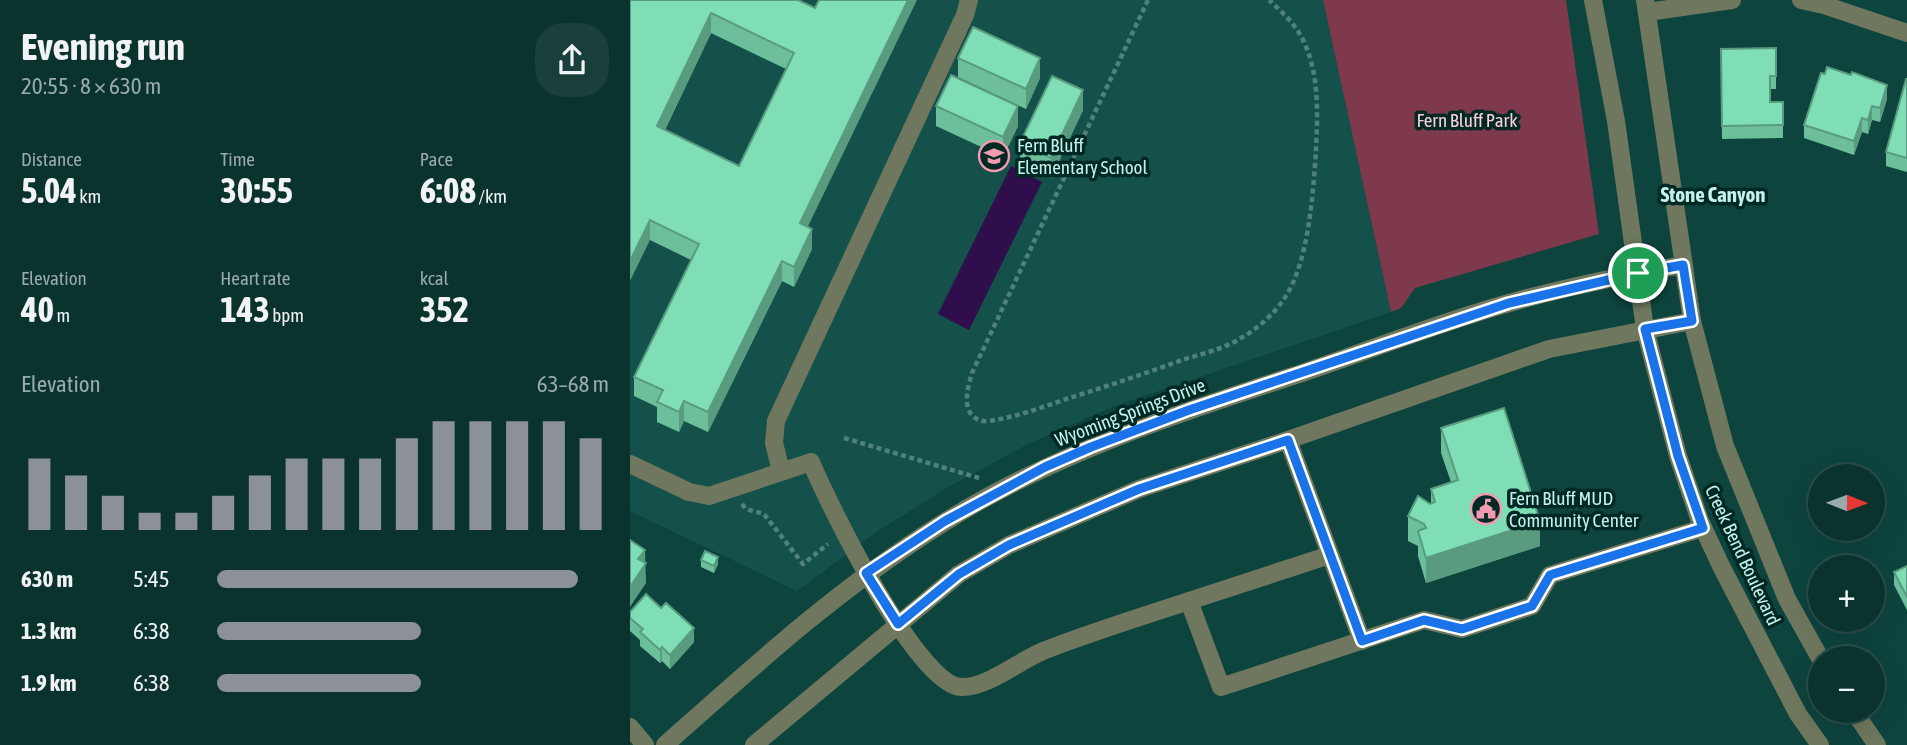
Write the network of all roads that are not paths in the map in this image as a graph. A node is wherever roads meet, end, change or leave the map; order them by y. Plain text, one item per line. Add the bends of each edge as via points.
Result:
1 (969, 0) edge
2 (1593, 0) edge
3 (1732, 0) edge
4 (1801, 0) edge
5 (1646, 6) edge
6 (1907, 33) edge
7 (1683, 265) junction
8 (1638, 273) junction
9 (1692, 321) junction
10 (1645, 329) junction
11 (1288, 440) junction
12 (630, 464) edge
13 (781, 471) junction
14 (1703, 528) junction
15 (1330, 555) junction
16 (866, 573) junction
17 (1189, 601) junction
18 (898, 624) junction
19 (1362, 641) junction
20 (1813, 646) edge
21 (1862, 723) edge
22 (630, 727) edge
23 (645, 745) edge
24 (665, 745) edge
25 (754, 745) edge
26 (1820, 745) edge
27 (1877, 745) edge

1 - 13 street via 906,146 776,421 774,443
2 - 8 street, Creek Bend Boulevard
3 - 5 street
4 - 6 street
5 - 7 street, Creek Bend Boulevard
7 - 8 street, Wyoming Springs Drive
7 - 9 street, Creek Bend Boulevard
8 - 10 street, Creek Bend Boulevard
8 - 16 street, Wyoming Springs Drive via 1509,303 1091,447 945,521
9 - 10 street
9 - 20 street, Creek Bend Boulevard via 1725,446 1787,599
10 - 11 street via 1549,349
10 - 14 street, Creek Bend Boulevard via 1678,456
11 - 15 street
11 - 18 street via 1139,489 1009,545 959,574
12 - 13 street via 689,492 709,496
13 - 16 street via 811,462
14 - 19 street via 1550,575 1532,606 1462,629 1424,620
14 - 26 street, Creek Bend Boulevard via 1798,713
15 - 17 street
15 - 19 street
16 - 18 street
16 - 24 street, Wyoming Springs Drive via 797,627
17 - 18 street via 1041,652 981,683 959,687 942,679
17 - 19 street via 1221,687
18 - 25 street
21 - 27 street
22 - 23 street

